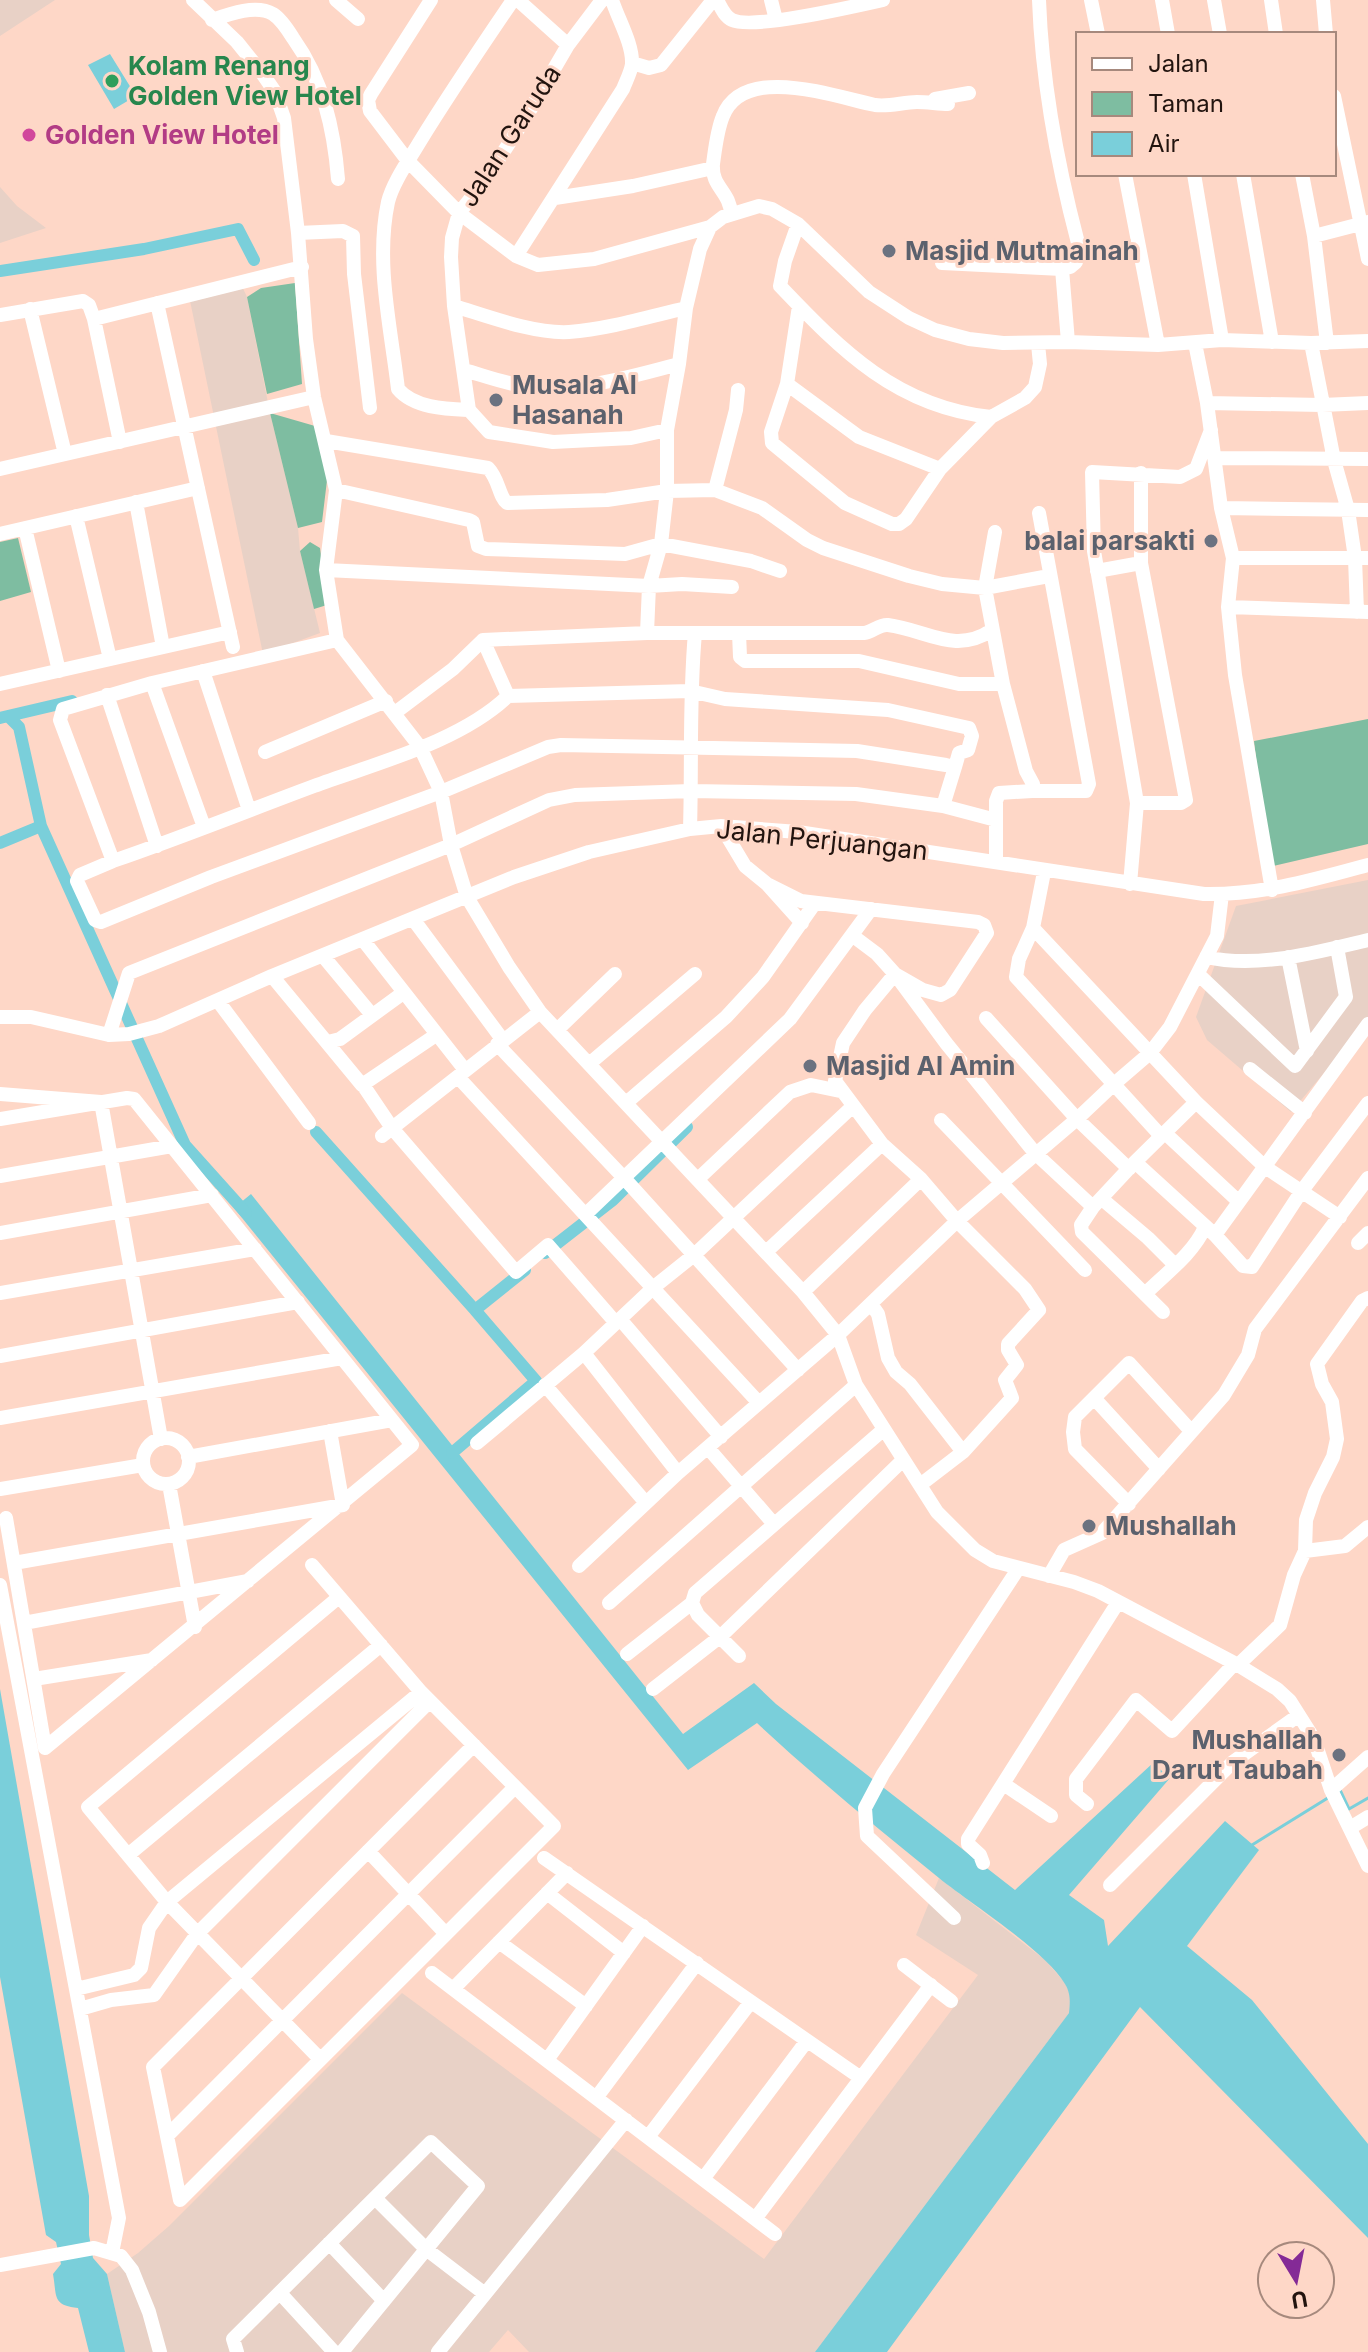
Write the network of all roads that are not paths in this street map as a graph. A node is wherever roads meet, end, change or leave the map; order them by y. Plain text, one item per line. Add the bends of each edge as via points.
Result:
1 (193, 0) edge
2 (336, 0) edge
3 (431, 0) edge
4 (516, 0) edge
5 (602, 0) edge
6 (612, 0) edge
7 (715, 0) edge
8 (771, 0) edge
9 (1039, 0) edge
10 (1162, 0) edge
11 (1214, 0) edge
12 (1271, 0) edge
13 (1323, 0) edge
14 (873, 1) edge
15 (1089, 1) edge
16 (823, 6) edge
17 (358, 19) dead end
18 (212, 20) junction
19 (776, 20) junction
20 (1097, 32) edge
21 (1168, 32) edge
22 (1220, 32) edge
23 (1276, 32) edge
24 (1326, 32) edge
25 (568, 45) junction
26 (632, 63) junction
27 (969, 93) dead end
28 (915, 102) junction
29 (948, 104) dead end
30 (1336, 104) edge
31 (408, 161) junction
32 (713, 168) junction
33 (1125, 176) edge
34 (1194, 176) edge
35 (1243, 176) edge
36 (1302, 176) edge
37 (338, 179) dead end
38 (555, 198) junction
39 (459, 213) junction
40 (731, 214) junction
41 (1364, 222) edge
42 (798, 224) junction
43 (710, 227) junction
44 (298, 233) junction
45 (1314, 236) junction
46 (516, 256) junction
47 (1368, 259) edge
48 (942, 263) dead end
49 (302, 267) junction
50 (1062, 269) junction
51 (157, 303) junction
52 (454, 306) junction
53 (799, 306) junction
54 (686, 308) junction
55 (30, 309) junction
56 (0, 315) edge
57 (94, 319) junction
58 (1222, 340) junction
59 (1368, 341) edge
60 (1068, 342) junction
61 (1272, 342) junction
62 (1195, 343) junction
63 (1311, 343) junction
64 (1327, 343) junction
65 (1038, 344) junction
66 (1158, 345) junction
67 (679, 364) junction
68 (464, 370) junction
69 (787, 384) junction
70 (738, 390) dead end
71 (314, 397) junction
72 (1207, 403) junction
73 (1368, 403) edge
74 (1322, 405) junction
75 (370, 408) dead end
76 (469, 410) junction
77 (991, 417) junction
78 (185, 427) junction
79 (667, 430) junction
80 (1211, 430) junction
81 (326, 441) junction
82 (120, 442) junction
83 (65, 454) junction
84 (1215, 458) junction
85 (1368, 459) edge
86 (1334, 460) junction
87 (1, 465) edge
88 (940, 469) junction
89 (1141, 473) junction
90 (198, 488) junction
91 (336, 490) junction
92 (715, 490) junction
93 (667, 491) junction
94 (136, 502) junction
95 (1221, 508) junction
96 (1348, 510) junction
97 (1368, 510) edge
98 (1039, 513) dead end
99 (76, 516) junction
100 (25, 528) junction
101 (995, 532) dead end
102 (0, 534) edge
103 (661, 544) junction
104 (1233, 558) junction
105 (1361, 558) edge
106 (1141, 563) junction
107 (326, 570) junction
108 (780, 571) dead end
109 (1097, 571) junction
110 (1049, 576) junction
111 (649, 586) junction
112 (732, 587) dead end
113 (985, 588) junction
114 (1228, 607) junction
115 (1362, 612) edge
116 (992, 630) junction
117 (647, 633) junction
118 (695, 633) junction
119 (739, 633) junction
120 (337, 640) junction
121 (483, 640) junction
122 (163, 647) junction
123 (110, 659) junction
124 (59, 671) junction
125 (203, 671) junction
126 (0, 682) edge
127 (152, 683) junction
128 (1003, 684) junction
129 (690, 691) junction
130 (107, 695) junction
131 (508, 696) junction
132 (391, 707) junction
133 (420, 747) junction
134 (692, 748) junction
135 (265, 752) dead end
136 (955, 767) junction
137 (691, 791) junction
138 (1032, 791) junction
139 (441, 792) junction
140 (1137, 803) junction
141 (943, 806) junction
142 (249, 810) junction
143 (996, 820) junction
144 (721, 826) junction
145 (204, 827) junction
146 (690, 829) junction
147 (451, 845) junction
148 (157, 846) junction
149 (113, 861) junction
150 (996, 861) junction
151 (1368, 865) edge
152 (1044, 872) junction
153 (767, 884) junction
154 (1130, 884) junction
155 (1272, 890) junction
156 (1222, 894) junction
157 (467, 897) junction
158 (815, 903) junction
159 (871, 909) junction
160 (413, 919) junction
161 (802, 923) junction
162 (1033, 928) junction
163 (853, 936) junction
164 (363, 940) junction
165 (1368, 940) edge
166 (1337, 947) junction
167 (323, 956) junction
168 (1206, 957) junction
169 (1288, 957) junction
170 (615, 974) dead end
171 (695, 974) dead end
172 (895, 974) junction
173 (1198, 974) junction
174 (272, 976) junction
175 (403, 993) junction
176 (218, 1001) junction
177 (540, 1012) junction
178 (372, 1015) junction
179 (0, 1017) edge
180 (986, 1018) dead end
181 (1368, 1024) edge
182 (557, 1030) junction
183 (109, 1035) junction
184 (436, 1035) junction
185 (328, 1042) junction
186 (500, 1042) junction
187 (1307, 1051) junction
188 (1150, 1053) junction
189 (589, 1064) junction
190 (1250, 1069) dead end
191 (462, 1074) junction
192 (1114, 1084) junction
193 (363, 1085) junction
194 (840, 1091) junction
195 (0, 1094) edge
196 (101, 1102) junction
197 (1196, 1102) junction
198 (626, 1103) junction
199 (1368, 1103) edge
200 (852, 1107) junction
201 (1305, 1113) junction
202 (0, 1119) edge
203 (1077, 1119) junction
204 (941, 1120) dead end
205 (309, 1123) dead end
206 (387, 1132) junction
207 (1163, 1135) junction
208 (882, 1144) junction
209 (666, 1145) junction
210 (172, 1146) junction
211 (1035, 1153) junction
212 (112, 1156) junction
213 (1132, 1166) junction
214 (1265, 1167) junction
215 (0, 1176) edge
216 (1368, 1178) edge
217 (698, 1179) junction
218 (921, 1179) junction
219 (627, 1181) junction
220 (1001, 1182) junction
221 (1301, 1192) junction
222 (212, 1195) junction
223 (1237, 1200) junction
224 (1098, 1203) junction
225 (121, 1212) junction
226 (589, 1217) junction
227 (1340, 1217) junction
228 (734, 1219) junction
229 (957, 1221) junction
230 (1210, 1231) junction
231 (0, 1233) edge
232 (255, 1249) junction
233 (766, 1252) junction
234 (694, 1255) junction
235 (1175, 1265) junction
236 (131, 1270) junction
237 (1085, 1270) dead end
238 (654, 1287) junction
239 (803, 1292) junction
240 (0, 1293) edge
241 (1145, 1294) junction
242 (1368, 1298) edge
243 (298, 1302) junction
244 (871, 1304) junction
245 (1163, 1312) dead end
246 (618, 1321) junction
247 (141, 1330) junction
248 (838, 1335) junction
249 (584, 1353) junction
250 (0, 1356) edge
251 (342, 1358) junction
252 (798, 1370) junction
253 (545, 1385) junction
254 (856, 1385) junction
255 (153, 1391) junction
256 (1094, 1398) junction
257 (759, 1403) junction
258 (0, 1418) edge
259 (392, 1420) junction
260 (883, 1430) junction
261 (330, 1431) junction
262 (1191, 1431) junction
263 (721, 1437) junction
264 (161, 1439) junction
265 (477, 1443) dead end
266 (708, 1448) junction
267 (963, 1452) junction
268 (188, 1457) junction
269 (903, 1460) junction
270 (143, 1465) junction
271 (1159, 1469) junction
272 (678, 1473) junction
273 (169, 1484) junction
274 (741, 1485) junction
275 (920, 1485) junction
276 (0, 1489) edge
277 (646, 1503) junction
278 (1129, 1504) junction
279 (343, 1505) junction
280 (6, 1518) dead end
281 (773, 1523) junction
282 (1368, 1527) edge
283 (177, 1534) junction
284 (1305, 1551) junction
285 (14, 1563) junction
286 (312, 1565) dead end
287 (579, 1566) dead end
288 (1018, 1569) junction
289 (1049, 1576) junction
290 (248, 1581) junction
291 (0, 1585) edge
292 (187, 1593) junction
293 (339, 1597) junction
294 (609, 1603) dead end
295 (692, 1603) junction
296 (1117, 1604) junction
297 (24, 1623) junction
298 (195, 1627) junction
299 (721, 1636) junction
300 (381, 1645) junction
301 (627, 1654) dead end
302 (739, 1656) dead end
303 (155, 1660) junction
304 (1236, 1664) junction
305 (34, 1679) junction
306 (653, 1689) dead end
307 (426, 1697) junction
308 (1299, 1715) junction
309 (474, 1745) junction
310 (1368, 1757) edge
311 (1005, 1785) junction
312 (515, 1787) junction
313 (1331, 1790) junction
314 (1087, 1804) dead end
315 (1051, 1816) dead end
316 (1368, 1817) edge
317 (1350, 1828) junction
318 (368, 1851) junction
319 (128, 1855) junction
320 (1366, 1857) edge
321 (544, 1858) dead end
322 (983, 1863) dead end
323 (567, 1873) junction
324 (1110, 1885) dead end
325 (547, 1893) junction
326 (408, 1895) junction
327 (167, 1902) junction
328 (954, 1918) dead end
329 (643, 1926) junction
330 (197, 1934) junction
331 (446, 1934) junction
332 (499, 1942) junction
333 (624, 1953) junction
334 (697, 1963) junction
335 (904, 1965) dead end
336 (432, 1973) dead end
337 (240, 1979) junction
338 (931, 1985) junction
339 (76, 1989) junction
340 (453, 1989) junction
341 (951, 2001) dead end
342 (750, 2003) junction
343 (586, 2006) junction
344 (80, 2009) junction
345 (284, 2019) junction
346 (806, 2042) junction
347 (320, 2059) junction
348 (547, 2060) junction
349 (861, 2078) junction
350 (596, 2098) junction
351 (626, 2120) junction
352 (167, 2136) junction
353 (648, 2137) junction
354 (703, 2179) junction
355 (375, 2198) junction
356 (755, 2219) junction
357 (775, 2234) dead end
358 (329, 2243) junction
359 (426, 2249) junction
360 (112, 2253) junction
361 (0, 2265) edge
362 (280, 2293) junction
363 (485, 2294) junction
364 (384, 2301) junction
365 (160, 2352) edge
366 (237, 2352) edge
367 (334, 2352) edge
368 (342, 2352) edge
369 (438, 2352) edge

1 - 18 street
2 - 17 street
3 - 31 street via 368,100 375,119
4 - 25 street
4 - 31 street
5 - 25 street, Jalan Garuda
6 - 26 street
7 - 19 street via 735,21
7 - 26 street via 661,65
8 - 19 street
9 - 50 street via 1048,107 1078,243 1076,262
10 - 21 street
11 - 22 street
12 - 23 street
13 - 24 street
14 - 16 street
15 - 20 street
16 - 19 street
18 - 37 street via 263,11 274,14 291,34 331,121
18 - 44 street via 237,42 275,92 284,118
25 - 39 street, Jalan Garuda
26 - 38 street via 623,89
27 - 28 street
28 - 29 street
28 - 32 street via 878,105 816,91 750,90 723,115
30 - 41 street
31 - 39 street
31 - 76 street via 389,198 383,240 398,389 440,408
32 - 38 street
32 - 40 street via 731,202
33 - 66 street
34 - 58 street
35 - 61 street
36 - 45 street
38 - 46 street
39 - 46 street
39 - 52 street, Jalan Garuda via 452,238
40 - 42 street via 766,206
40 - 43 street
41 - 45 street
41 - 47 street
42 - 53 street via 780,286
42 - 65 street via 869,292 909,318 969,339
43 - 46 street via 594,259 538,265
43 - 54 street
44 - 49 street
44 - 75 street via 343,231 353,236
45 - 64 street
48 - 50 street
49 - 51 street
49 - 71 street
50 - 60 street
51 - 57 street
51 - 78 street
52 - 54 street via 567,332
52 - 68 street, Jalan Garuda
53 - 69 street
53 - 77 street via 832,341 900,390
54 - 67 street
55 - 56 street
55 - 57 street via 83,301
55 - 83 street
57 - 82 street
58 - 61 street
58 - 62 street
59 - 64 street
60 - 65 street
60 - 66 street
61 - 63 street
62 - 66 street
62 - 72 street
63 - 64 street
63 - 74 street
65 - 77 street via 1035,387
67 - 68 street via 600,385 548,387
67 - 79 street
68 - 76 street, Jalan Garuda
69 - 88 street via 859,437
69 - 88 street via 772,443 845,503 899,524
70 - 92 street
71 - 78 street
71 - 81 street
72 - 74 street
72 - 80 street
73 - 74 street
74 - 86 street
76 - 79 street via 489,432 553,442 631,438
77 - 88 street
78 - 82 street
78 - 90 street
79 - 93 street
80 - 84 street
80 - 89 street via 1191,474
81 - 91 street
81 - 93 street via 488,468 507,503 607,500
82 - 83 street
83 - 87 street
84 - 86 street
84 - 95 street
85 - 86 street
86 - 96 street
89 - 106 street
89 - 109 street via 1092,472
90 - 94 street
90 - 122 street via 232,639
91 - 103 street via 469,520 478,546 486,549 625,554
91 - 107 street
92 - 93 street
92 - 113 street via 762,508 823,548 920,579
93 - 103 street
94 - 99 street
94 - 122 street
95 - 96 street
95 - 104 street
96 - 97 street
96 - 105 street
98 - 110 street
99 - 100 street
99 - 123 street
100 - 102 street
100 - 124 street
101 - 113 street
103 - 108 street
103 - 111 street
104 - 105 street
104 - 114 street
105 - 115 street
106 - 109 street
106 - 140 street via 1186,800
107 - 111 street
107 - 120 street
109 - 140 street
110 - 113 street
110 - 138 street via 1089,784 1086,791
111 - 112 street
111 - 117 street
113 - 116 street
114 - 115 street
114 - 155 street
116 - 119 street via 961,642 884,625 869,633
116 - 128 street
117 - 118 street
117 - 121 street
118 - 119 street
118 - 129 street
119 - 128 street via 740,657 745,661 859,661 959,684
120 - 125 street
120 - 132 street
121 - 131 street
121 - 132 street via 453,669
122 - 123 street
123 - 124 street
124 - 126 street
125 - 127 street
125 - 142 street
127 - 130 street
127 - 145 street
128 - 138 street
129 - 131 street
129 - 134 street
129 - 136 street via 725,699 888,710 966,726 972,736
130 - 148 street
130 - 149 street via 63,709 59,717
131 - 133 street via 472,723
132 - 133 street
132 - 135 street
133 - 139 street
133 - 142 street
134 - 136 street via 857,751
134 - 137 street
134 - 139 street via 548,747
136 - 141 street
137 - 141 street via 856,794
137 - 146 street
137 - 147 street via 549,800
138 - 143 street via 999,793
139 - 147 street
139 - 149 street via 98,922 78,878
140 - 154 street
141 - 143 street
142 - 145 street
143 - 150 street
144 - 146 street, Jalan Perjuangan
144 - 150 street, Jalan Perjuangan
144 - 153 street via 745,866
145 - 148 street
146 - 157 street, Jalan Perjuangan via 589,852
147 - 157 street
147 - 183 street via 129,973
148 - 149 street
150 - 152 street, Jalan Perjuangan
151 - 155 street, Jalan Perjuangan
152 - 154 street, Jalan Perjuangan
152 - 162 street
153 - 158 street
153 - 161 street
154 - 156 street, Jalan Perjuangan
155 - 156 street, Jalan Perjuangan
156 - 168 street via 1217,936
157 - 160 street, Jalan Perjuangan
157 - 177 street
158 - 159 street
158 - 161 street
159 - 163 street
159 - 172 street via 978,922 987,933 950,990 941,995
160 - 164 street, Jalan Perjuangan
160 - 186 street
161 - 198 street via 726,1017
162 - 188 street
162 - 192 street via 1016,968 1018,982
163 - 172 street
163 - 209 street via 790,1019
164 - 167 street, Jalan Perjuangan
164 - 175 street
165 - 166 street
166 - 169 street
166 - 187 street via 1346,997
167 - 174 street, Jalan Perjuangan
167 - 178 street
168 - 169 street via 1229,963
168 - 173 street
169 - 187 street
170 - 182 street
171 - 189 street
172 - 194 street via 843,1043 835,1081
172 - 211 street
173 - 187 street via 1295,1066
173 - 188 street
174 - 176 street, Jalan Perjuangan
174 - 185 street
175 - 178 street
175 - 184 street
176 - 183 street, Jalan Perjuangan via 159,1026
176 - 205 street
177 - 182 street
177 - 186 street
178 - 185 street
179 - 183 street, Jalan Perjuangan via 31,1017
180 - 203 street
181 - 201 street
182 - 189 street
184 - 191 street
184 - 193 street
185 - 193 street
186 - 191 street
186 - 219 street
188 - 192 street
188 - 197 street
189 - 198 street
190 - 201 street
191 - 206 street
191 - 226 street
192 - 203 street
192 - 207 street
193 - 206 street
194 - 200 street
194 - 217 street via 811,1085 790,1092
195 - 196 street
196 - 202 street
196 - 210 street via 134,1099
196 - 212 street
197 - 207 street
197 - 214 street
198 - 209 street
199 - 221 street
200 - 208 street
200 - 228 street
201 - 214 street
203 - 211 street
203 - 213 street
204 - 220 street
206 - 246 street via 516,1272 548,1245
207 - 213 street
207 - 223 street
208 - 218 street
208 - 233 street
209 - 217 street
209 - 219 street
210 - 212 street
210 - 222 street
211 - 220 street
211 - 224 street
212 - 215 street
212 - 225 street
213 - 224 street
213 - 230 street
214 - 221 street
214 - 223 street
216 - 227 street
217 - 228 street
218 - 229 street
218 - 239 street
219 - 226 street
219 - 234 street
220 - 229 street
220 - 237 street
221 - 227 street
221 - 230 street via 1252,1267 1243,1266
222 - 225 street
222 - 232 street
223 - 230 street
224 - 235 street via 1148,1238
224 - 241 street via 1082,1222 1082,1232
225 - 231 street
225 - 236 street
226 - 238 street
227 - 262 street via 1255,1329 1248,1355 1224,1395
228 - 233 street
228 - 234 street
229 - 244 street
229 - 267 street via 1039,1310 1008,1344 1017,1365 1005,1380 1012,1398
230 - 235 street
232 - 236 street
232 - 243 street
233 - 239 street
234 - 238 street
234 - 252 street
235 - 241 street
236 - 240 street
236 - 247 street
238 - 246 street
238 - 257 street
239 - 248 street
241 - 245 street
242 - 284 street via 1317,1364 1332,1402 1337,1439 1306,1520
243 - 247 street
243 - 251 street
244 - 248 street
244 - 267 street via 896,1372
246 - 249 street
246 - 263 street
247 - 250 street
247 - 255 street
248 - 252 street
248 - 254 street
249 - 253 street
249 - 272 street
251 - 255 street
251 - 259 street
252 - 257 street
253 - 265 street
253 - 277 street
254 - 260 street
254 - 274 street
255 - 258 street
255 - 264 street
256 - 262 street via 1129,1363
256 - 271 street
256 - 278 street via 1075,1417 1075,1449
257 - 263 street
259 - 261 street
259 - 279 street via 412,1445
260 - 269 street
260 - 281 street
261 - 268 street
261 - 279 street
262 - 271 street
263 - 266 street
264 - 268 street via 183,1446
264 - 270 street via 144,1453
266 - 272 street
266 - 274 street
267 - 275 street
268 - 273 street via 180,1479
269 - 275 street
269 - 299 street
270 - 273 street via 147,1476
270 - 276 street
271 - 278 street
272 - 277 street
273 - 283 street
274 - 281 street
274 - 294 street
275 - 288 street via 937,1512 975,1550
277 - 287 street
278 - 289 street via 1098,1537 1064,1550
279 - 283 street
279 - 290 street
280 - 285 street
281 - 295 street via 695,1593
282 - 284 street via 1345,1546
283 - 285 street
283 - 292 street
284 - 304 street via 1280,1625
285 - 297 street
286 - 293 street
288 - 289 street
288 - 328 street via 865,1808 867,1836
289 - 296 street via 1086,1586
290 - 292 street
290 - 298 street
291 - 339 street
292 - 297 street
292 - 298 street
293 - 300 street
293 - 319 street via 88,1807
295 - 299 street
295 - 301 street
296 - 304 street
296 - 311 street
297 - 305 street
298 - 303 street
299 - 302 street
299 - 306 street
300 - 307 street
300 - 319 street
303 - 305 street
303 - 305 street via 45,1748
304 - 308 street via 1277,1689
304 - 314 street via 1172,1731 1136,1700 1076,1779 1076,1795
307 - 309 street
307 - 327 street
307 - 330 street
308 - 313 street via 1314,1739
308 - 324 street via 1233,1762
309 - 312 street
309 - 318 street
310 - 313 street
311 - 315 street
311 - 322 street via 968,1839
312 - 326 street
312 - 331 street via 554,1826
313 - 317 street
316 - 317 street
317 - 320 street
318 - 326 street
318 - 337 street
319 - 327 street
321 - 323 street
323 - 325 street
323 - 329 street
325 - 332 street
325 - 333 street
326 - 331 street
326 - 345 street
327 - 330 street
327 - 339 street via 149,1928 141,1968 134,1975
329 - 333 street
329 - 334 street
330 - 337 street
330 - 344 street via 154,1995
331 - 347 street
332 - 340 street
332 - 343 street
333 - 343 street
334 - 342 street
334 - 350 street
335 - 338 street
336 - 340 street
337 - 345 street
337 - 352 street via 153,2067
338 - 341 street
338 - 349 street
339 - 344 street
340 - 348 street
342 - 346 street
342 - 353 street
343 - 348 street
344 - 360 street via 119,2218
345 - 347 street
345 - 352 street
346 - 349 street
346 - 354 street
347 - 352 street via 180,2200
348 - 350 street
349 - 356 street
350 - 351 street
351 - 353 street
351 - 363 street
353 - 354 street
354 - 356 street
355 - 358 street
355 - 359 street
355 - 359 street via 431,2142 478,2186
356 - 357 street
358 - 362 street
358 - 364 street
359 - 363 street
359 - 364 street
360 - 361 street via 94,2248
360 - 365 street via 132,2270
362 - 366 street via 233,2339
362 - 367 street
363 - 369 street
364 - 368 street

